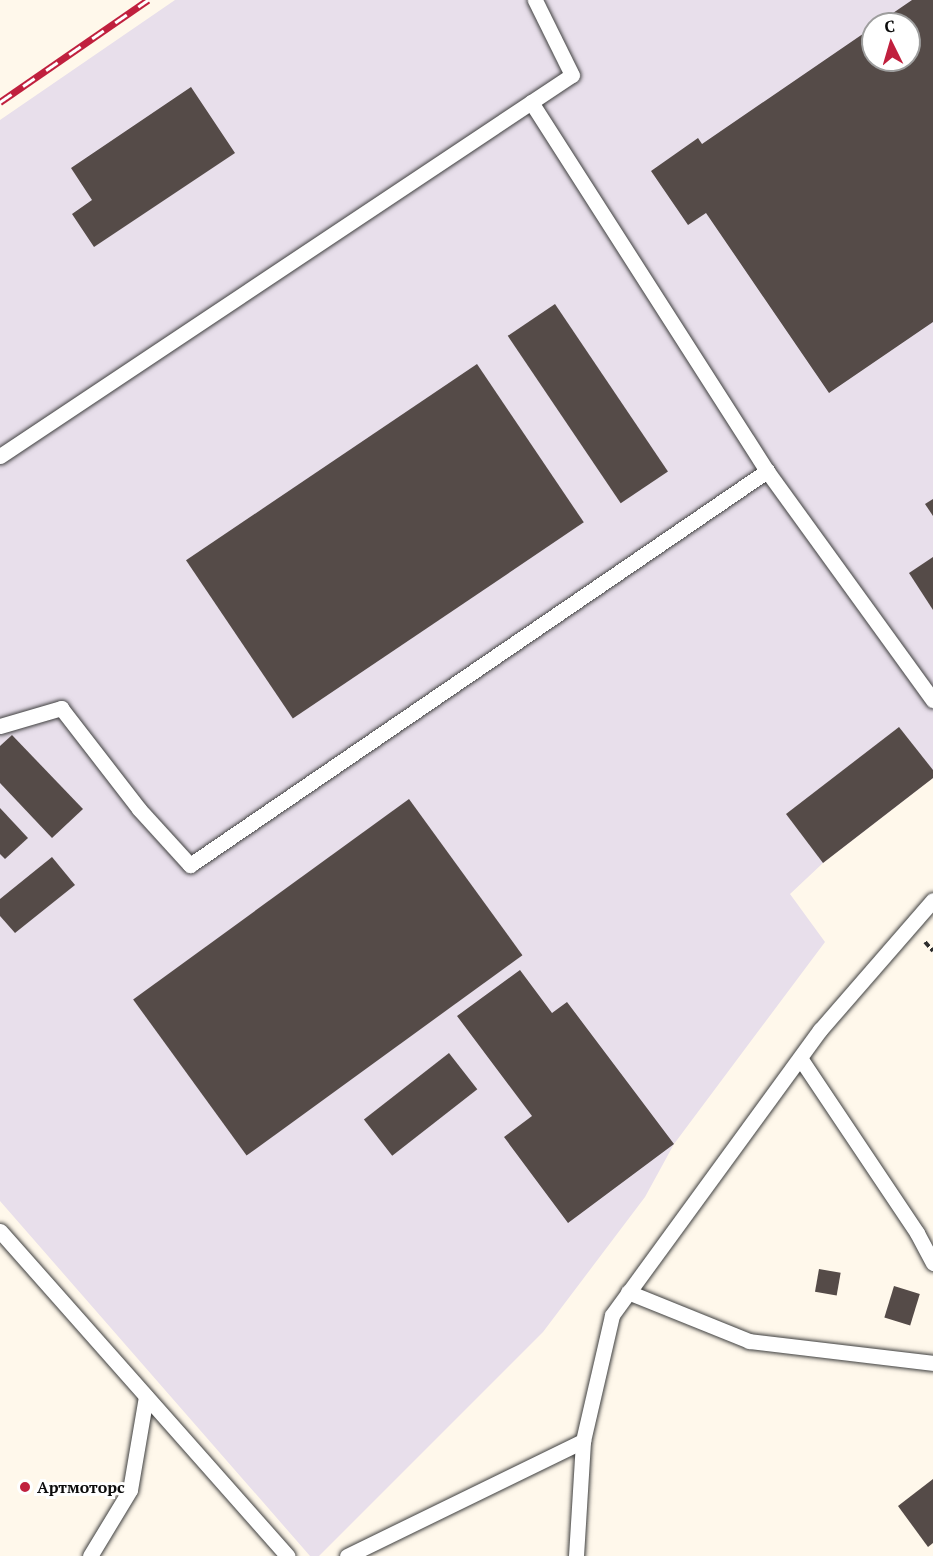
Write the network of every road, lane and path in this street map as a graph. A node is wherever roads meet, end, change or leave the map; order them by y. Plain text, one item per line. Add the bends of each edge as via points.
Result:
1 (535, 0) edge
2 (531, 102) junction
3 (0, 456) edge
4 (767, 471) junction
5 (933, 700) edge
6 (0, 726) edge
7 (933, 900) edge
8 (800, 1058) junction
9 (0, 1231) edge
10 (933, 1263) edge
11 (628, 1292) junction
12 (933, 1363) edge
13 (146, 1396) junction
14 (583, 1441) junction
15 (90, 1556) edge
16 (288, 1556) edge
17 (347, 1556) edge
18 (576, 1556) edge

1 - 2 lane via 572,75
2 - 3 lane
2 - 4 lane
4 - 5 lane
4 - 6 lane via 190,865 140,809 61,708
7 - 8 lane
8 - 10 lane
8 - 11 lane
9 - 13 lane
11 - 12 lane via 749,1341
11 - 14 lane via 612,1315
13 - 15 lane via 130,1490
13 - 16 lane
14 - 17 lane
14 - 18 lane

